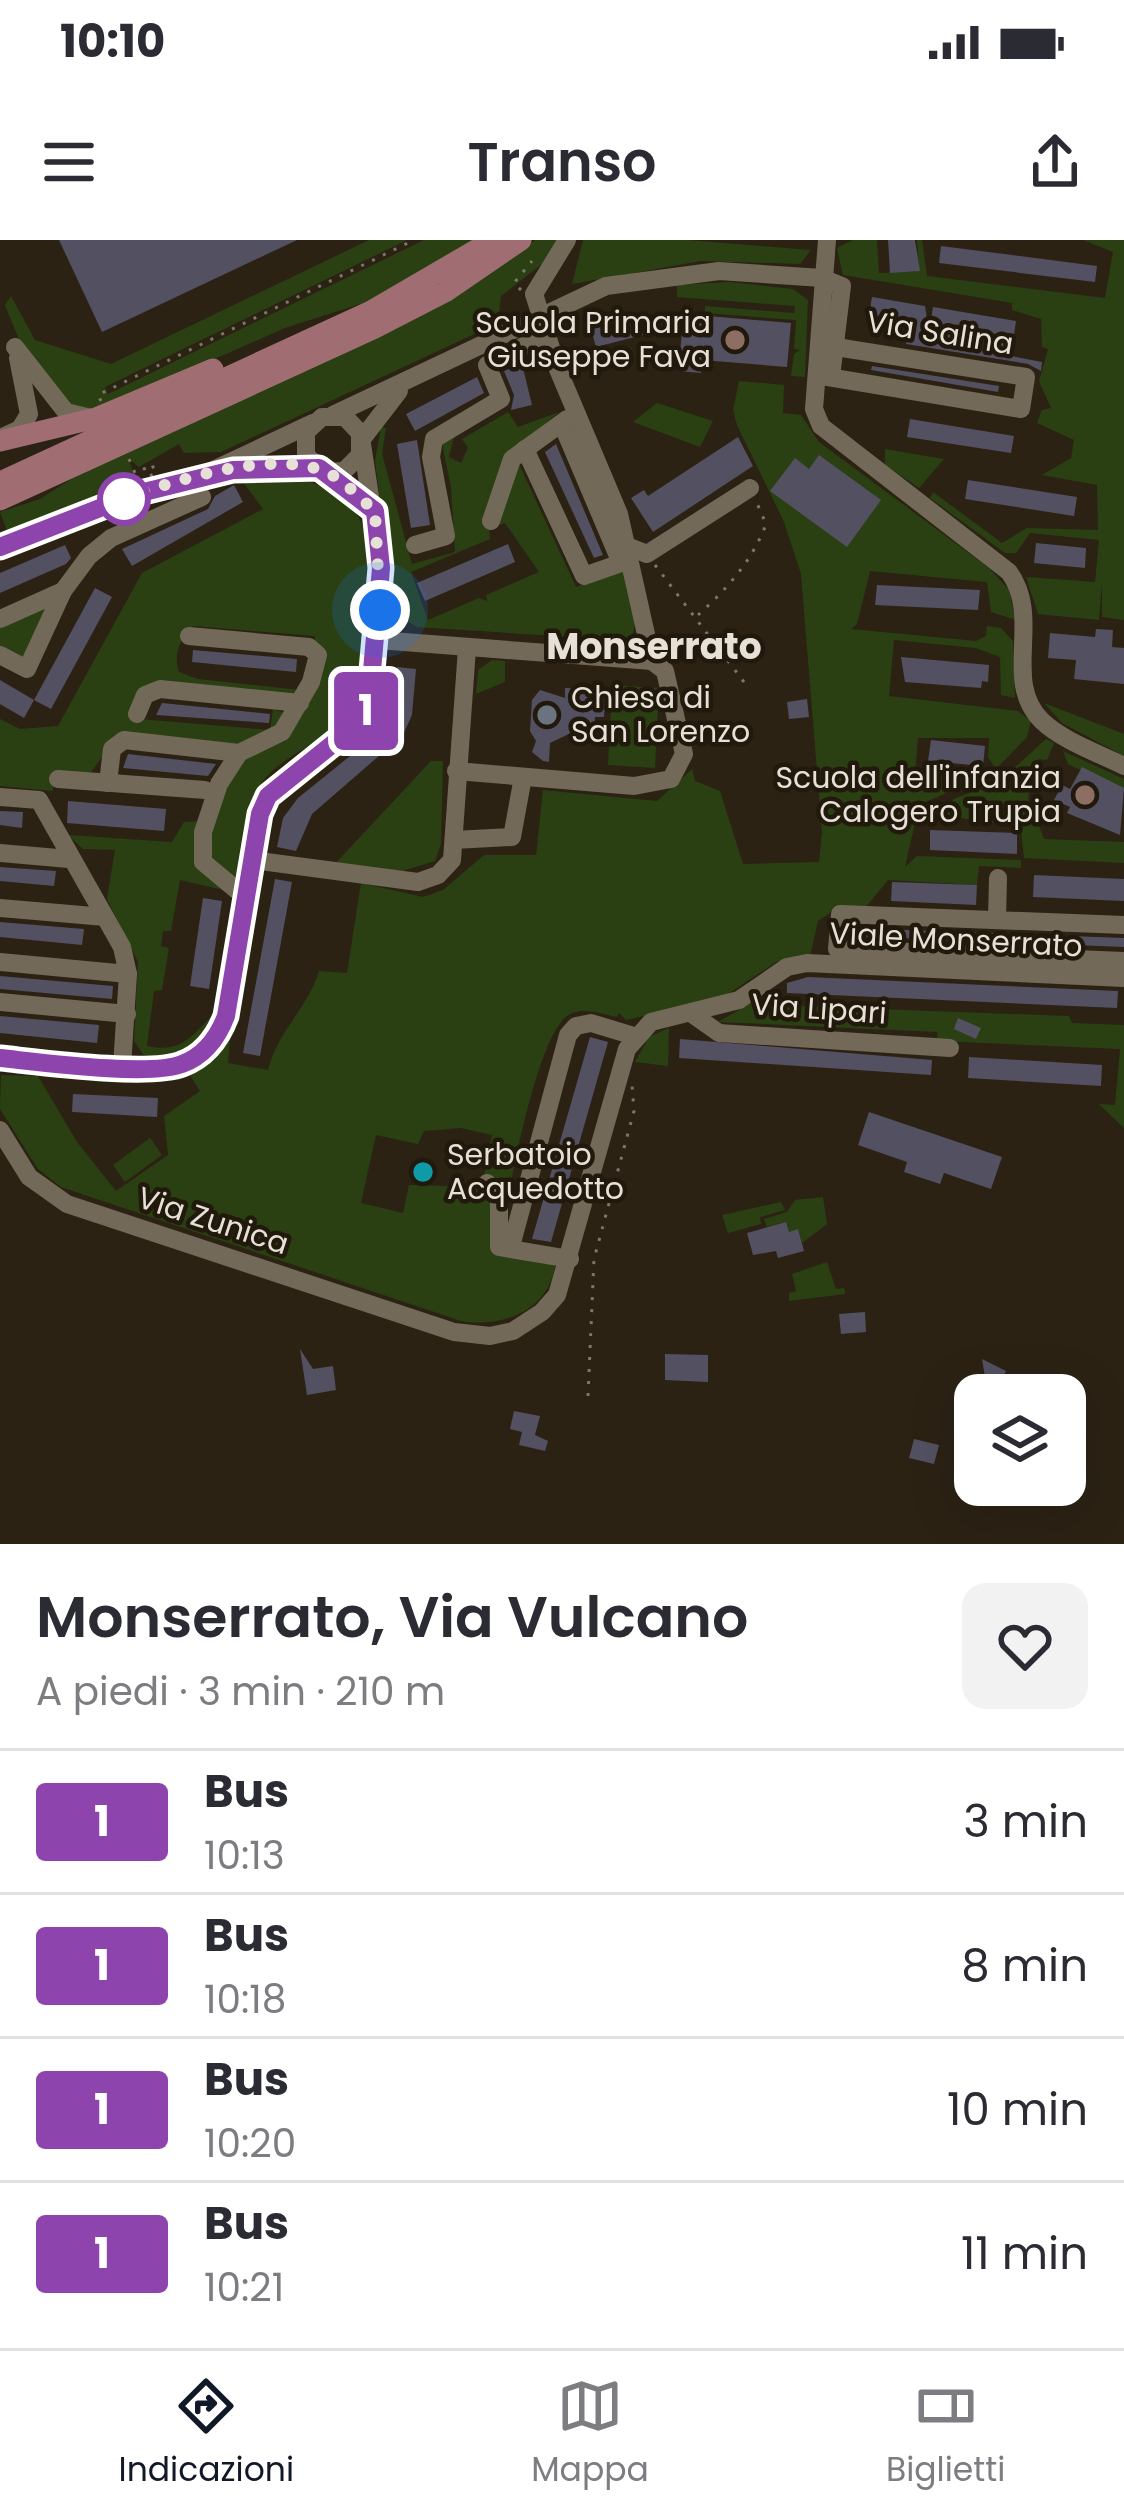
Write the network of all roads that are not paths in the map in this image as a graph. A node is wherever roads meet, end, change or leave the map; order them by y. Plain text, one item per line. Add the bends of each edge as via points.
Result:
1 (493, 240) edge
2 (521, 240) edge
3 (567, 240) edge
4 (827, 240) edge
5 (822, 278) junction
6 (371, 311) junction
7 (545, 335) junction
8 (836, 346) junction
9 (824, 376) junction
10 (412, 381) junction
11 (99, 411) junction
12 (333, 415) junction
13 (568, 418) junction
14 (313, 423) junction
15 (2, 438) edge
16 (362, 441) junction
17 (525, 449) junction
18 (322, 470) junction
19 (209, 472) junction
20 (0, 482) edge
21 (749, 489) road end
22 (202, 497) dead end
23 (0, 500) edge
24 (109, 504) junction
25 (375, 511) junction
26 (83, 514) junction
27 (491, 521) dead end
28 (106, 542) junction
29 (415, 545) dead end
30 (0, 547) edge
31 (638, 550) junction
32 (89, 556) junction
33 (63, 592) junction
34 (0, 619) edge
35 (189, 636) dead end
36 (378, 640) junction
37 (466, 648) junction
38 (0, 655) edge
39 (652, 661) junction
40 (300, 704) junction
41 (137, 714) dead end
42 (239, 753) junction
43 (1124, 766) edge
44 (456, 771) junction
45 (523, 777) junction
46 (58, 779) dead end
47 (108, 783) junction
48 (206, 790) dead end
49 (0, 796) edge
50 (454, 840) junction
51 (0, 853) edge
52 (69, 859) junction
53 (252, 860) junction
54 (998, 878) dead end
55 (245, 898) junction
56 (0, 908) edge
57 (105, 917) junction
58 (997, 920) junction
59 (1124, 925) edge
60 (1124, 961) edge
61 (0, 962) edge
62 (128, 974) junction
63 (1124, 978) edge
64 (0, 1002) edge
65 (128, 1014) junction
66 (692, 1014) junction
67 (634, 1036) junction
68 (950, 1048) dead end
69 (2, 1060) edge
70 (122, 1066) junction
71 (0, 1130) edge
72 (487, 1183) dead end
73 (512, 1239) dead end
74 (570, 1259) junction

1 - 6 main road
2 - 23 main road via 375,328
3 - 7 street via 534,294
4 - 5 street
5 - 8 street, Via Salina via 842,286
5 - 9 street
5 - 10 street via 685,273 622,282 562,303
6 - 11 main road
6 - 20 main road
7 - 13 street
7 - 29 street via 487,365 501,398 434,439 446,536
8 - 9 street, Via Salina
8 - 9 street, Via Salina via 1025,377 1021,409
9 - 43 street via 814,409 832,439 1020,587 1029,706 1054,730
10 - 12 street
10 - 16 street via 385,404
11 - 15 main road
11 - 15 street via 66,412 16,347 29,414
12 - 14 street
12 - 16 street via 354,423
13 - 17 street
13 - 17 street via 621,563 584,577
13 - 31 street
14 - 18 street via 304,444
14 - 19 street
16 - 18 street via 354,464
16 - 25 street
17 - 27 street via 507,467
18 - 19 street
18 - 25 street
19 - 24 street
21 - 31 street
22 - 28 street
24 - 26 street
24 - 28 street
25 - 36 street
26 - 30 street
26 - 32 street
28 - 32 street
31 - 39 street
32 - 33 street
33 - 34 street
33 - 38 street via 27,669
35 - 40 street via 312,648 318,662
36 - 37 street
36 - 53 street via 374,688 360,722 268,796
37 - 39 street
37 - 44 street
39 - 45 street via 665,670 683,748 676,776 644,786
40 - 41 street via 160,689 145,695
40 - 42 street via 276,737
42 - 47 street via 124,740 112,749
42 - 55 street via 210,802 201,854 208,871
44 - 45 street
44 - 50 street
45 - 50 street via 512,837
46 - 47 street
47 - 48 street
49 - 52 street via 39,800
50 - 53 street via 448,866 418,882
51 - 52 street
52 - 57 street
53 - 55 street
54 - 58 street
55 - 70 street via 216,1036 183,1064
56 - 57 street
57 - 62 street
58 - 59 street
58 - 60 street via 840,914 837,949
61 - 62 street
62 - 65 street
63 - 66 street, Viale Monserrato via 807,963 787,967 739,1000
64 - 65 street
65 - 70 street
66 - 67 street, Viale Monserrato via 659,1019
66 - 68 street, Via Lipari via 719,1033
67 - 73 street via 591,1023 568,1035
67 - 74 street
69 - 70 street
71 - 74 street, Via Zunica via 29,1177 68,1204 438,1327 490,1336 524,1326 557,1294
72 - 74 street via 499,1192 499,1247

